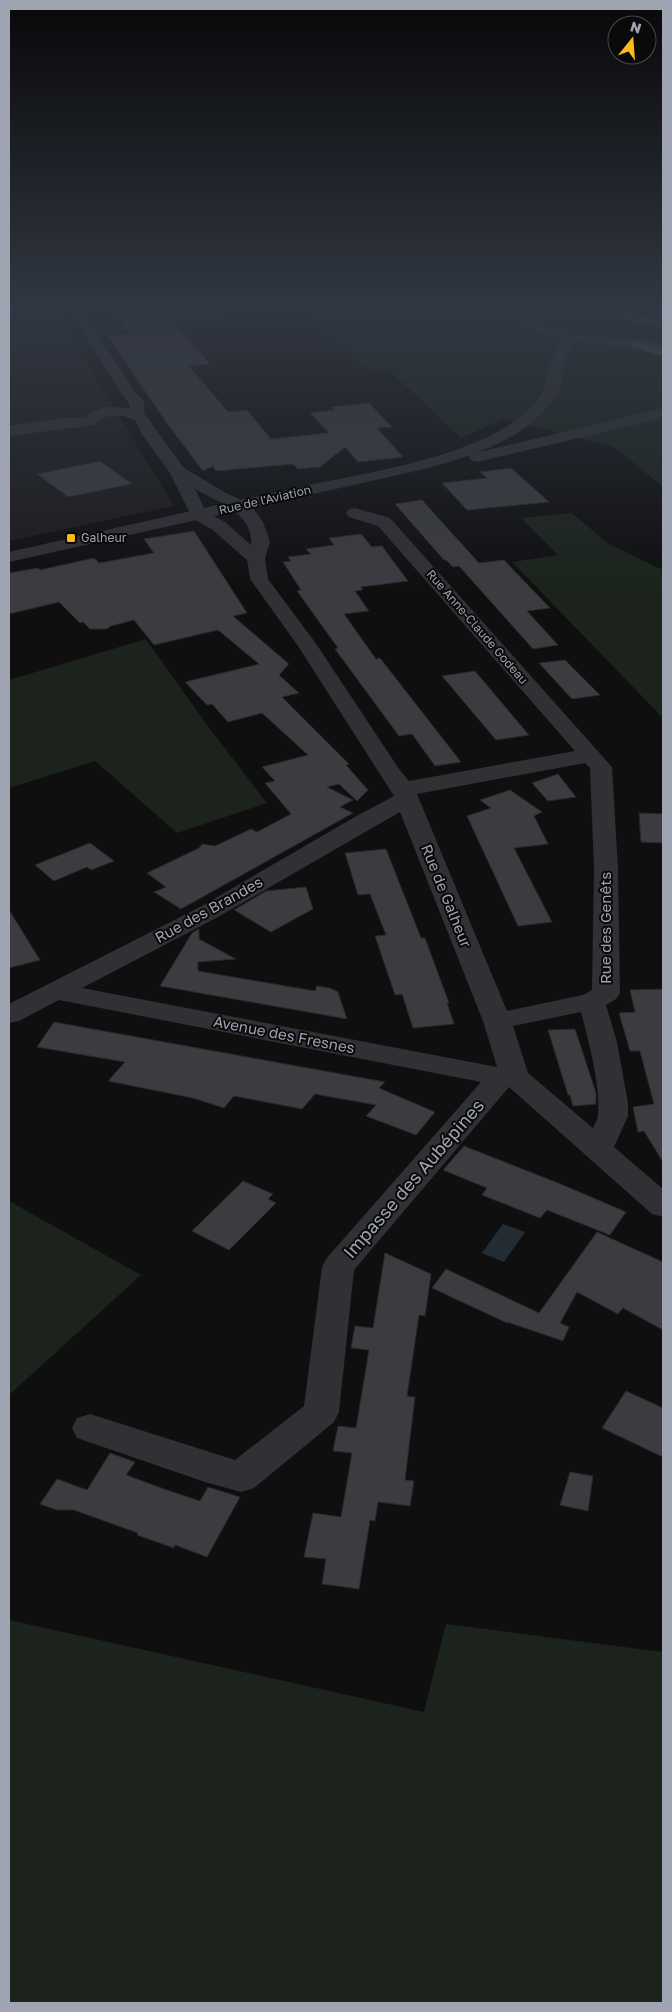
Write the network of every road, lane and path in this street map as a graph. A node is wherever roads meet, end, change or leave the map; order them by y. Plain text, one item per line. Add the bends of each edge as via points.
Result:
1 (129, 402) edge
2 (136, 402) edge
3 (543, 402) edge
4 (663, 413) edge
5 (102, 416) junction
6 (139, 417) junction
7 (128, 428) dead end
8 (516, 428) junction
9 (107, 429) dead end
10 (9, 432) edge
11 (542, 441) junction
12 (477, 457) dead end
13 (178, 472) junction
14 (240, 506) junction
15 (355, 513) dead end
16 (198, 516) junction
17 (9, 557) edge
18 (256, 558) junction
19 (589, 755) junction
20 (405, 794) junction
21 (54, 991) junction
22 (592, 1002) junction
23 (9, 1015) edge
24 (497, 1021) junction
25 (508, 1077) junction
26 (598, 1150) junction
27 (663, 1206) edge
28 (90, 1428) dead end

1 - 5 street
2 - 6 street
3 - 8 street, Rue de l'Aviation
4 - 11 street
5 - 6 street
5 - 9 street via 96,427
5 - 10 street
6 - 7 street via 141,424
6 - 13 street
8 - 11 street
8 - 14 street, Rue de l'Aviation via 420,465
11 - 12 street
13 - 14 street
13 - 16 street
14 - 16 street, Rue de l'Aviation
14 - 18 street, Rue de Galheur via 254,522 260,542
15 - 19 street, Rue Anne-Claude Godeau via 384,522
16 - 17 street, Rue de l'Aviation
16 - 18 street via 219,526
18 - 20 street, Rue de Galheur via 259,579 307,645
19 - 20 street, Rue des Brandes
19 - 22 street, Rue des Genêts via 601,767 606,868 606,993
20 - 21 street, Rue des Brandes via 209,912
20 - 24 street, Rue de Galheur
21 - 23 street, Rue des Brandes
21 - 25 street, Avenue des Fresnes
22 - 24 street, Rue des Genêts
22 - 26 street via 603,1042 613,1104 613,1116
24 - 25 street, Rue de Galheur
25 - 26 street
25 - 28 street, Impasse des Aubépines via 338,1267 321,1412 241,1477
26 - 27 street

